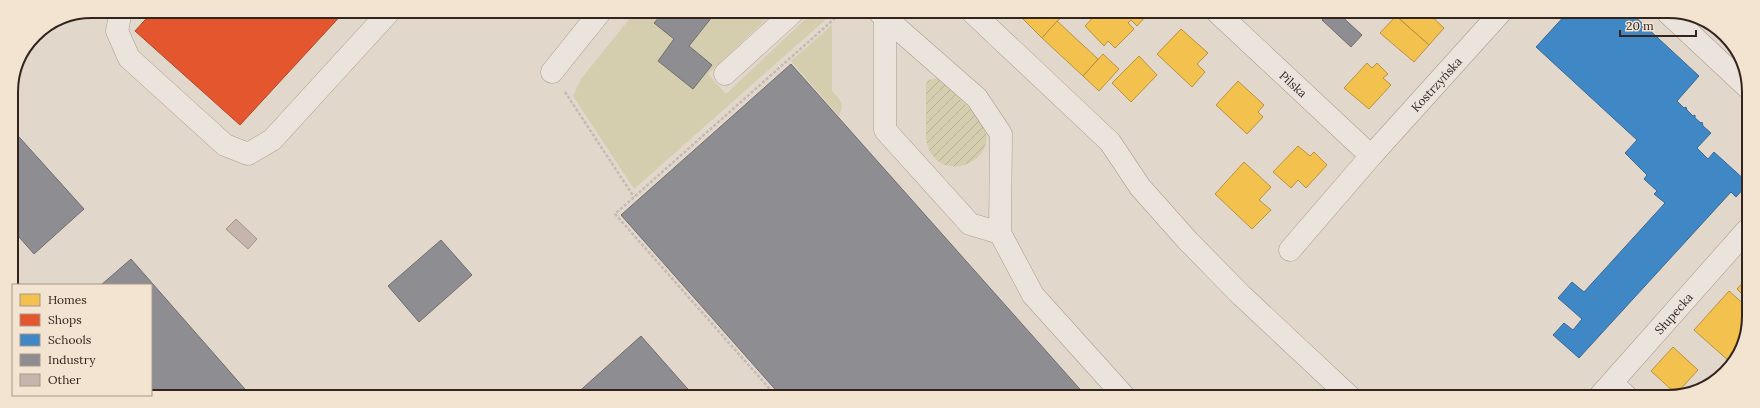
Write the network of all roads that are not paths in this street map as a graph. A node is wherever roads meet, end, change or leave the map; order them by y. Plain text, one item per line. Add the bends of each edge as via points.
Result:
1 (120, 18) edge
2 (384, 18) edge
3 (596, 18) edge
4 (786, 18) edge
5 (882, 18) edge
6 (887, 18) edge
7 (978, 18) edge
8 (1223, 18) edge
9 (1496, 18) edge
10 (1675, 19) edge
11 (552, 72) road end
12 (725, 74) dead end
13 (1741, 82) edge
14 (1371, 156) junction
15 (1000, 233) junction
16 (1742, 236) edge
17 (1290, 250) dead end
18 (1119, 390) edge
19 (1343, 390) edge
20 (1615, 390) edge

1 - 2 street via 117,31 129,58 225,145 248,154 272,140
3 - 11 street
4 - 12 street
5 - 15 street via 885,130 970,224
6 - 15 street via 977,98 1001,134
7 - 19 street via 1110,142 1140,187 1188,241 1241,295
8 - 14 street, Pilska
9 - 14 street, Kostrzyńska
10 - 13 street
14 - 17 street, Kostrzyńska
15 - 18 street via 1033,294
16 - 20 street, Słupecka

